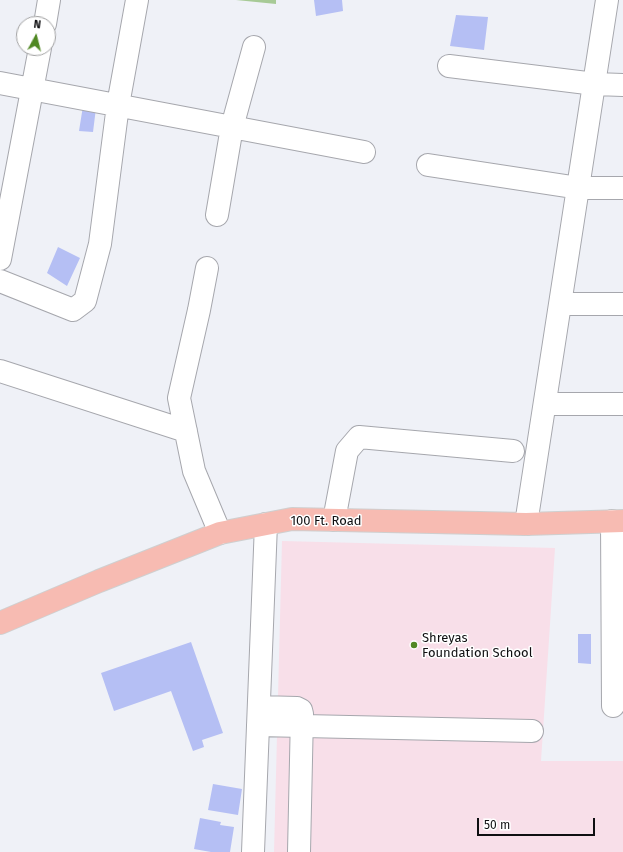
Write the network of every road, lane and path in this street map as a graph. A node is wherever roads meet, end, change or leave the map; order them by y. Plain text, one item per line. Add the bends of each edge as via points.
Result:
1 (49, 0) edge
2 (137, 0) edge
3 (607, 0) edge
4 (46, 16) edge
5 (254, 47) dead end
6 (38, 56) edge
7 (449, 66) dead end
8 (0, 83) edge
9 (595, 84) junction
10 (623, 85) edge
11 (32, 89) junction
12 (118, 105) junction
13 (232, 127) junction
14 (364, 152) dead end
15 (428, 166) dead end
16 (579, 188) junction
17 (623, 188) edge
18 (217, 215) dead end
19 (0, 259) edge
20 (207, 268) dead end
21 (0, 281) edge
22 (561, 304) junction
23 (623, 304) edge
24 (0, 371) edge
25 (545, 404) junction
26 (623, 404) edge
27 (186, 431) junction
28 (513, 451) dead end
29 (334, 520) junction
30 (618, 521) edge
31 (266, 524) junction
32 (526, 524) junction
33 (220, 533) junction
34 (0, 623) edge
35 (613, 706) dead end
36 (258, 716) junction
37 (302, 726) junction
38 (532, 731) dead end
39 (254, 852) edge
40 (299, 852) edge

1 - 4 street
2 - 12 street
3 - 9 street
5 - 13 street
6 - 11 street
7 - 9 street
8 - 11 street
9 - 10 street
9 - 16 street
11 - 12 street
11 - 19 street
12 - 13 street
12 - 21 street via 100,244 85,301 73,310
13 - 14 street
13 - 18 street
15 - 16 street
16 - 17 street
16 - 22 street
20 - 27 street via 179,398
22 - 23 street
22 - 25 street
24 - 27 street
25 - 26 street
25 - 32 street
27 - 33 street via 194,471
28 - 29 street via 359,437 347,451
29 - 31 main road, 100 Ft. Road via 292,519
29 - 32 main road, 100 Ft. Road
30 - 32 main road, 100 Ft. Road
30 - 35 street
31 - 33 main road, 100 Ft. Road
31 - 36 street
33 - 34 main road, 100 Ft. Road
36 - 37 street
36 - 39 street
37 - 38 street
37 - 40 street

